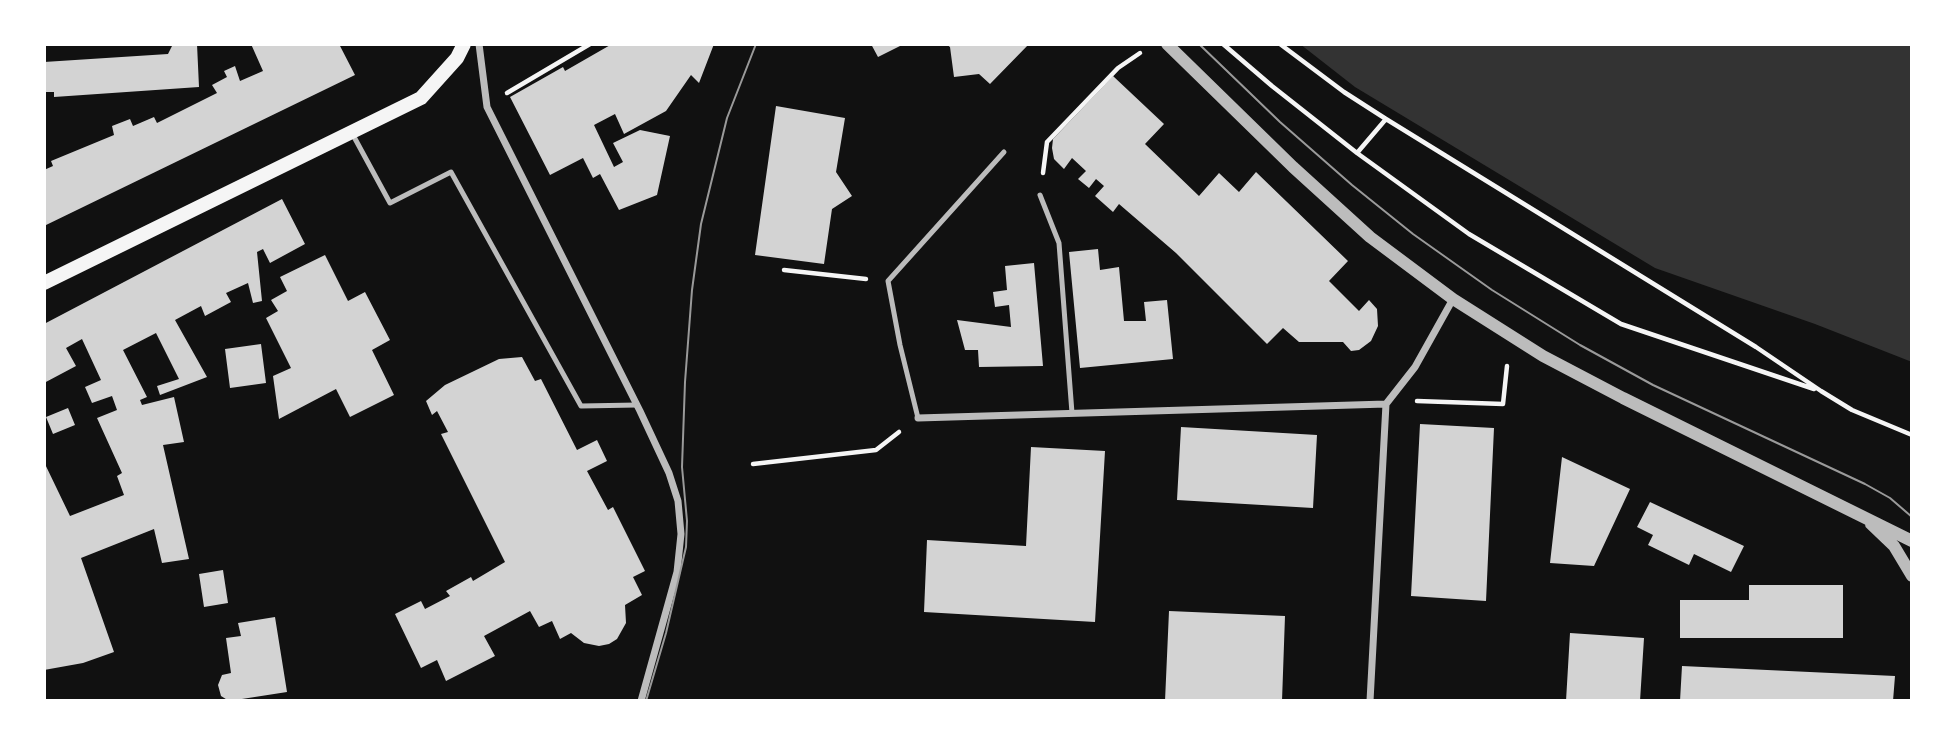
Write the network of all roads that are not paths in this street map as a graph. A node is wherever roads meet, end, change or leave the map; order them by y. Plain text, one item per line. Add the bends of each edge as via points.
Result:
1 (464, 44) edge
2 (479, 44) edge
3 (1167, 44) edge
4 (351, 132) junction
5 (1004, 152) dead end
6 (1040, 195) road end
7 (44, 283) edge
8 (1453, 299) junction
9 (1387, 404) junction
10 (637, 405) junction
11 (1072, 413) junction
12 (918, 418) joint
13 (1863, 517) junction
14 (1912, 541) edge
15 (1912, 576) edge
16 (641, 701) edge
17 (1370, 701) edge

1 - 4 main road via 421,97
2 - 10 street via 487,107
3 - 8 street via 1370,237
4 - 7 main road
4 - 10 lane via 390,203 451,172 581,406
5 - 12 lane via 888,281
6 - 11 lane via 1059,243
8 - 9 street via 1415,367
8 - 13 street via 1543,356
9 - 11 street
9 - 17 street
10 - 16 street via 669,473 681,534 677,572
11 - 12 street
13 - 14 street
13 - 15 street via 1895,546

